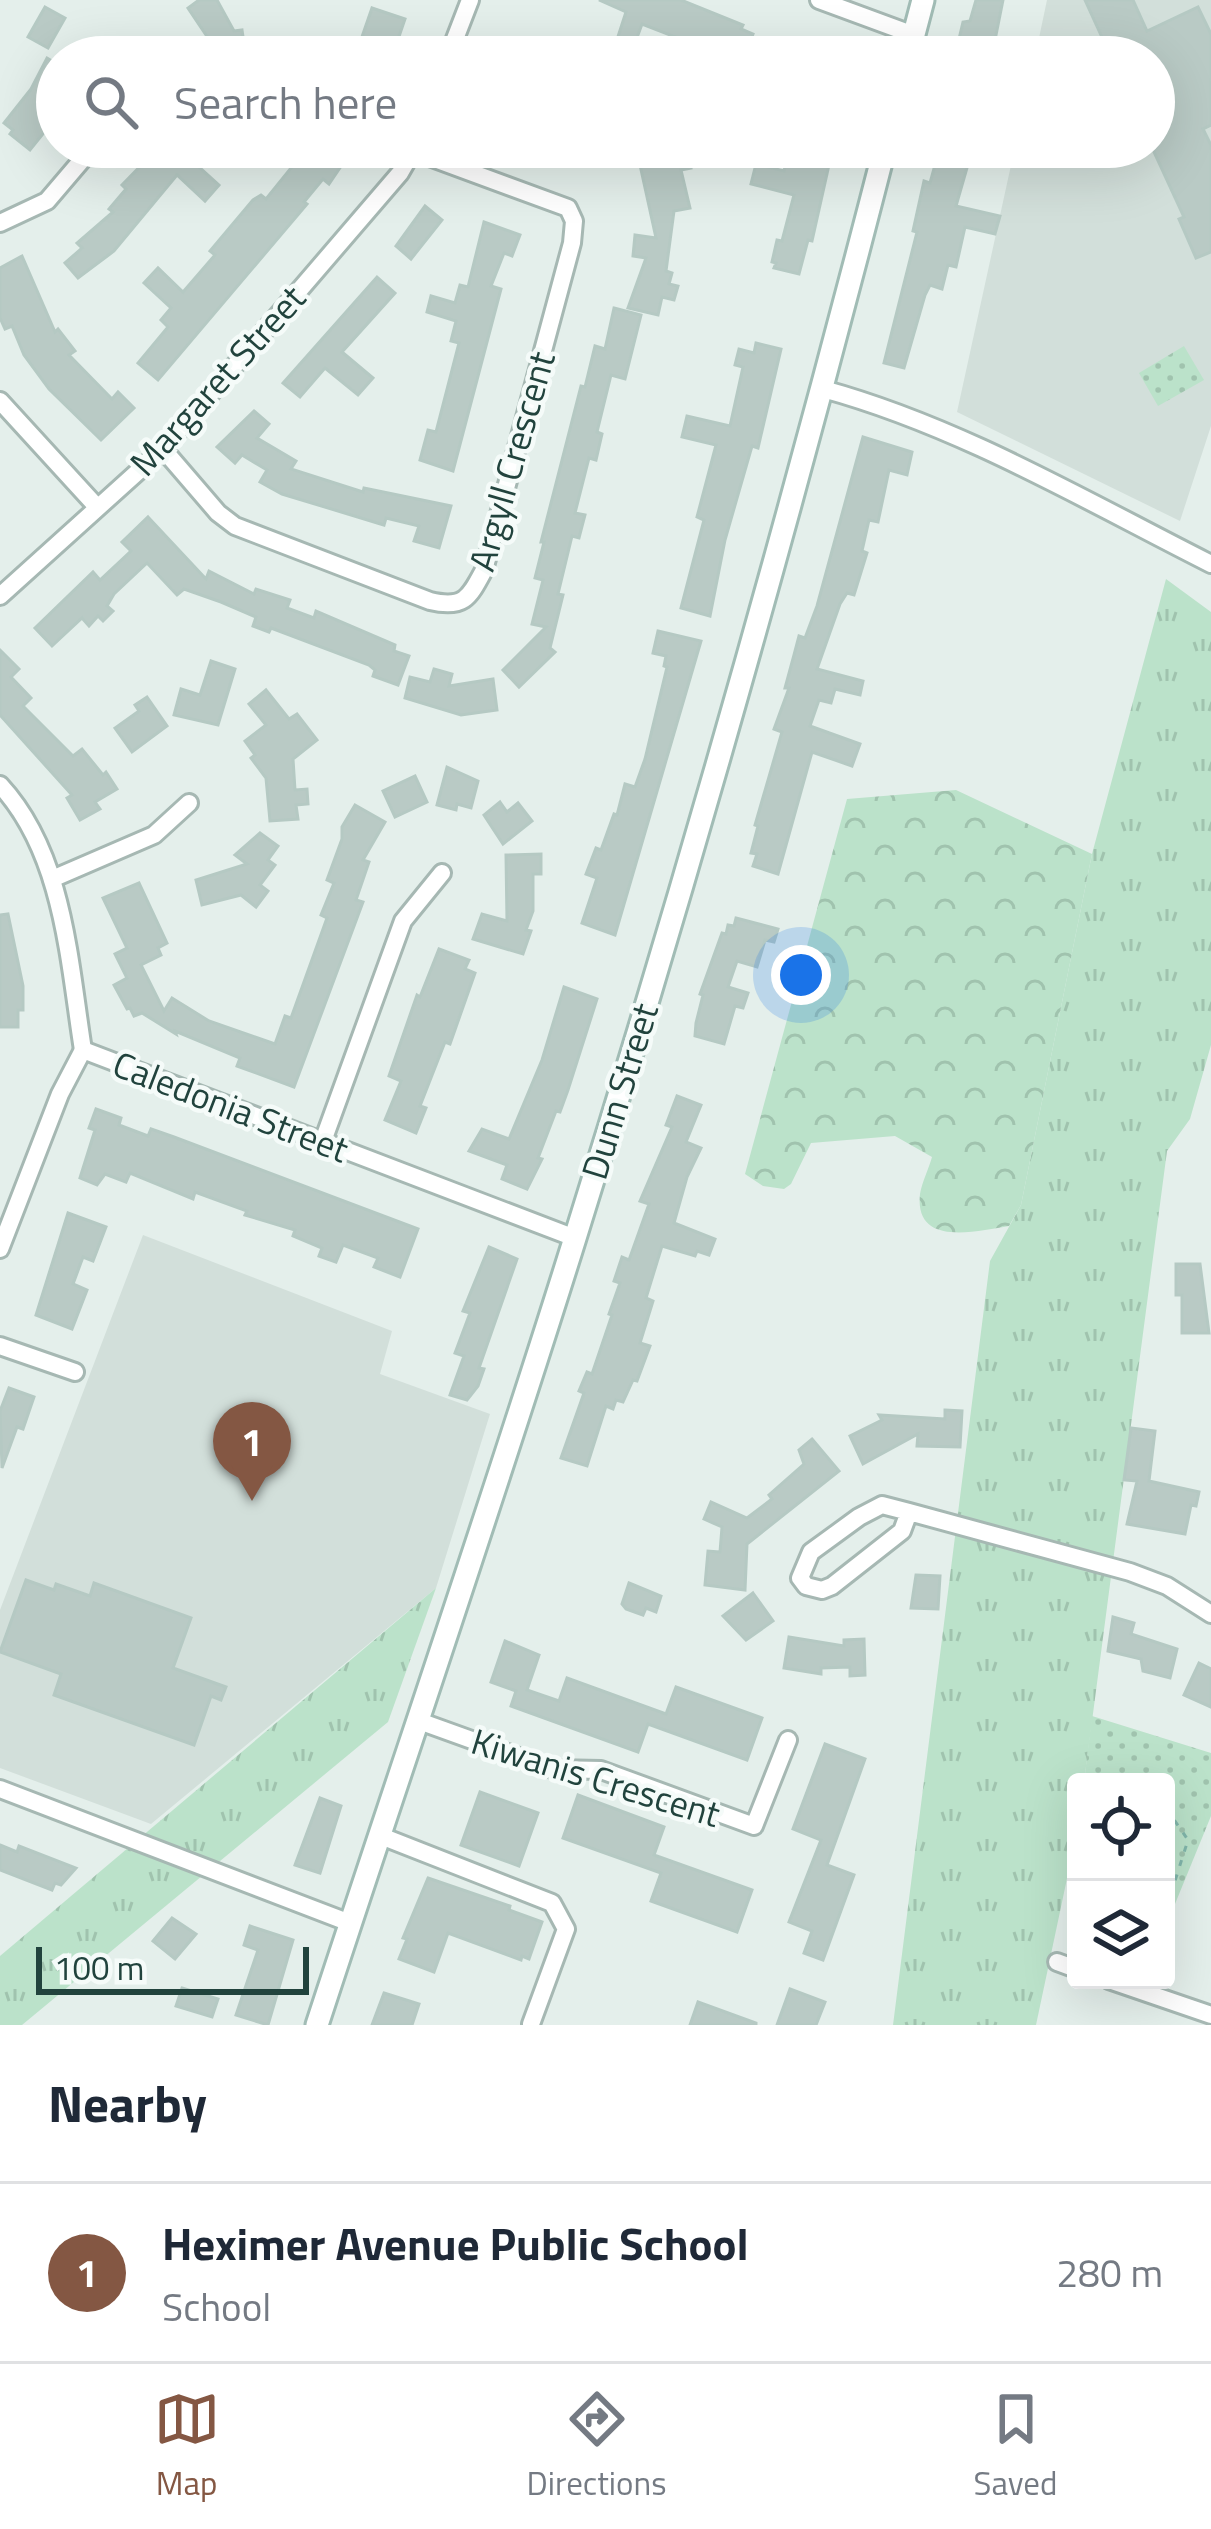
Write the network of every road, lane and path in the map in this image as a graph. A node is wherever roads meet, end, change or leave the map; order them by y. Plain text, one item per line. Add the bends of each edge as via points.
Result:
1 (470, 0) edge
2 (819, 0) edge
3 (923, 0) edge
4 (456, 36) edge
5 (891, 36) edge
6 (914, 36) edge
7 (75, 168) edge
8 (403, 168) edge
9 (464, 168) edge
10 (880, 168) edge
11 (0, 223) edge
12 (823, 389) junction
13 (0, 401) edge
14 (163, 449) junction
15 (97, 506) junction
16 (1211, 564) edge
17 (0, 596) edge
18 (0, 785) edge
19 (189, 803) dead end
20 (442, 872) dead end
21 (52, 879) junction
22 (83, 1050) junction
23 (323, 1141) junction
24 (575, 1238) junction
25 (0, 1249) edge
26 (0, 1346) edge
27 (75, 1372) dead end
28 (909, 1511) junction
29 (1211, 1614) edge
30 (419, 1721) junction
31 (788, 1740) dead end
32 (0, 1790) edge
33 (1175, 1821) edge
34 (381, 1836) junction
35 (1175, 1881) edge
36 (350, 1923) junction
37 (1058, 1963) dead end
38 (1067, 1966) edge
39 (1135, 1989) edge
40 (1211, 2015) edge
41 (531, 2024) edge
42 (317, 2025) edge

1 - 4 street
2 - 5 street
3 - 6 street
7 - 11 street via 47,201
8 - 14 street, Margaret Street
9 - 14 street, Argyll Crescent via 568,208 574,221 484,570 470,597 450,606 430,601 235,526
10 - 12 street, Dunn Street
12 - 16 street via 978,447
12 - 24 street, Dunn Street
13 - 15 street
14 - 15 street, Margaret Street
15 - 17 street, Margaret Street
18 - 21 street, Caledonia Street via 22,812
19 - 21 street via 154,835
20 - 23 street via 403,921
21 - 22 street, Caledonia Street
22 - 23 street, Caledonia Street
22 - 25 street
23 - 24 street, Caledonia Street
24 - 30 street, Dunn Street
26 - 27 street
28 - 28 street via 883,1505 859,1517 811,1552 800,1578 821,1590 832,1586 902,1531
28 - 29 street via 1130,1572
30 - 31 street, Kiwanis Crescent via 552,1768 601,1770 754,1826
30 - 34 street, Dunn Street
32 - 36 street
33 - 35 path via 1188,1840
34 - 36 street, Dunn Street
34 - 41 street via 552,1903 566,1929
36 - 42 street, Dunn Street
37 - 38 street
39 - 40 street

